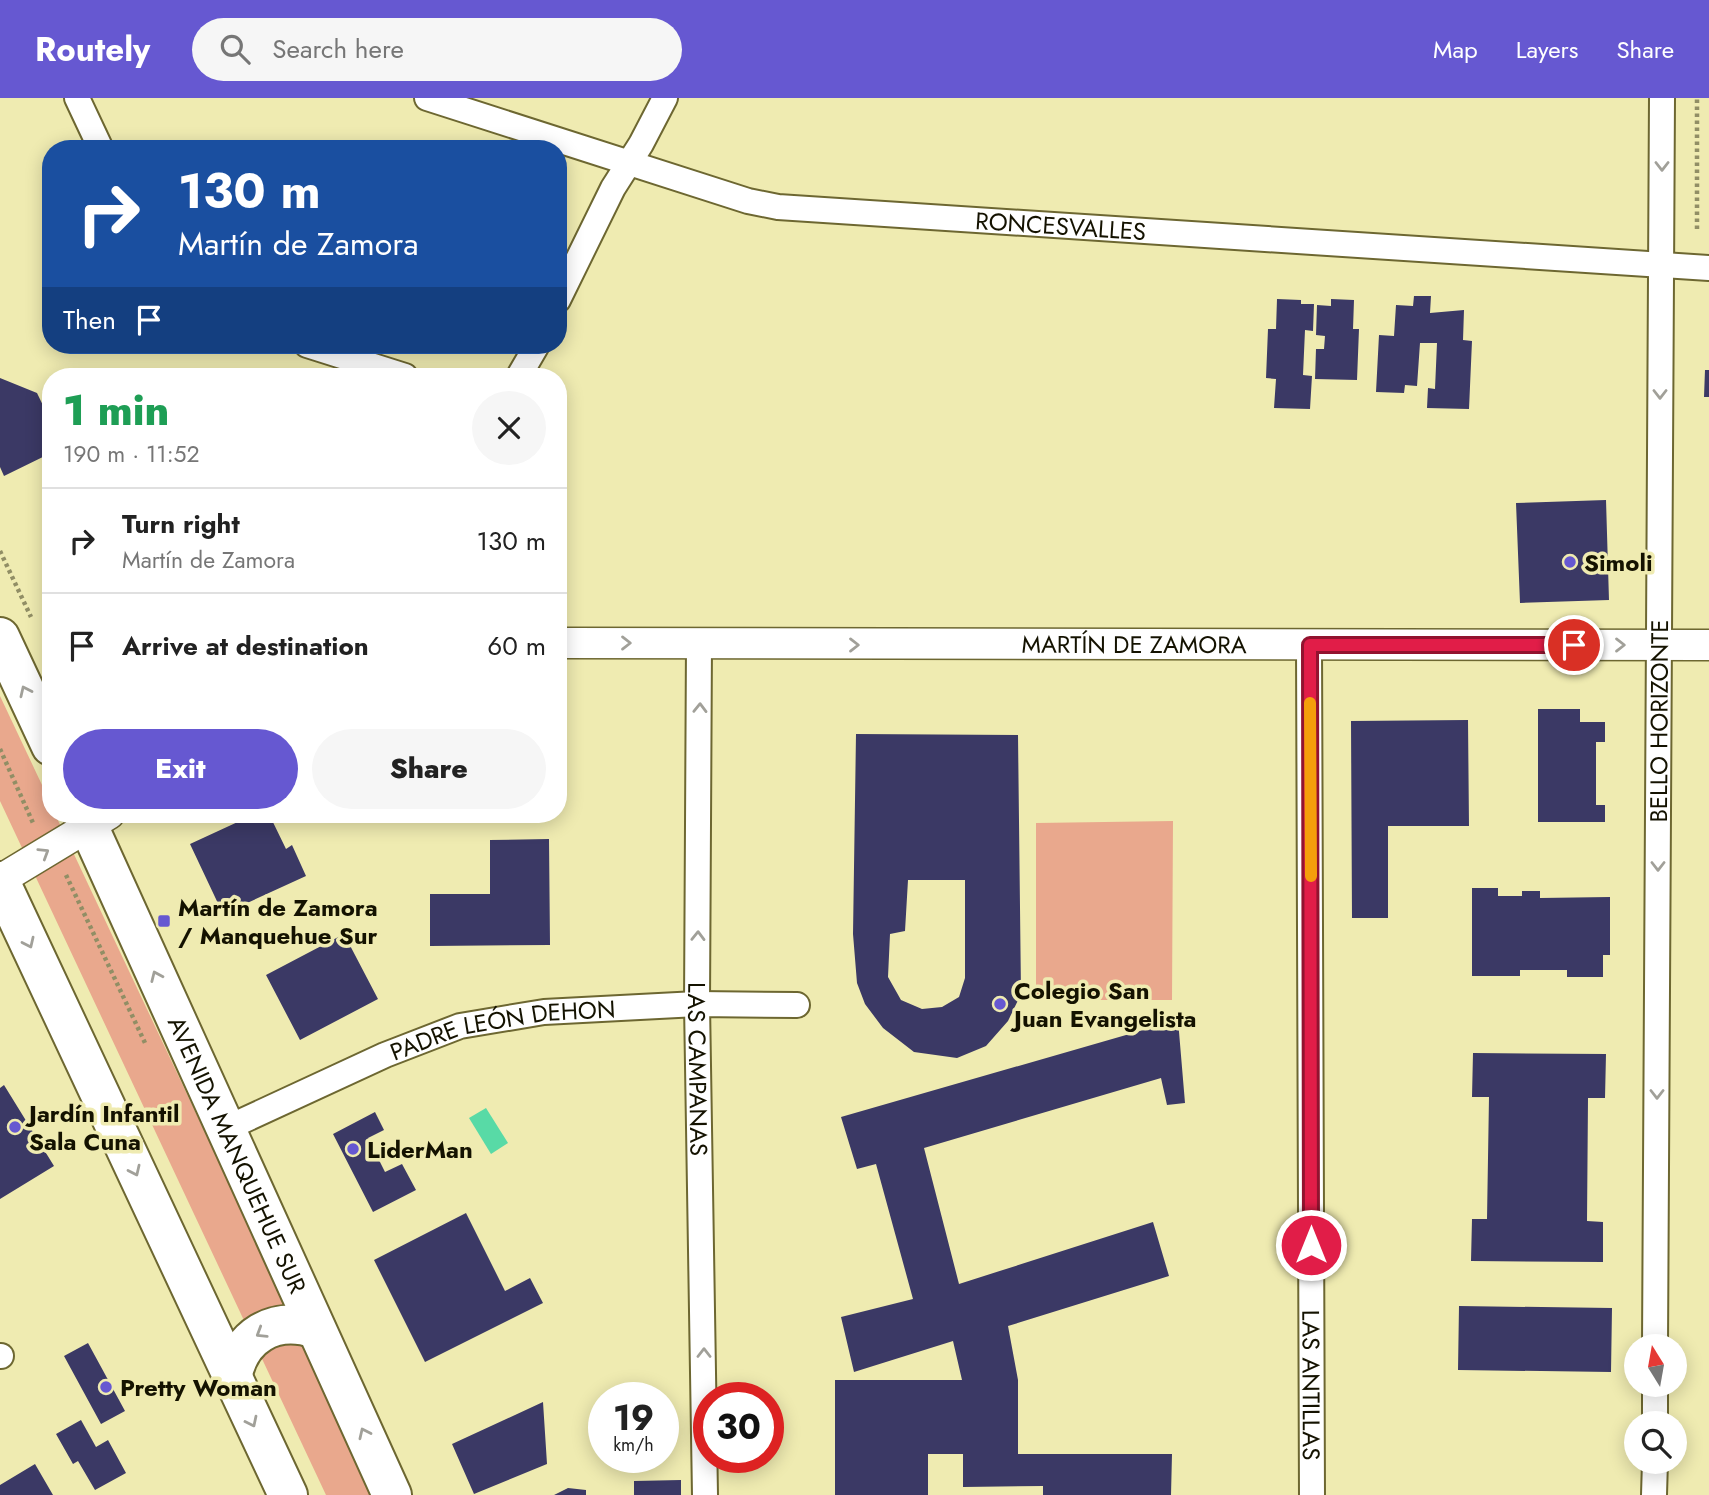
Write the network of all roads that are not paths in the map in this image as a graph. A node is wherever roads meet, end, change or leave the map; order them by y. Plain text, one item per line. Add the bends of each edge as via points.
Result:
1 (77, 98) edge
2 (427, 98) edge
3 (664, 98) edge
4 (1662, 98) edge
5 (97, 140) edge
6 (558, 140) edge
7 (567, 143) edge
8 (629, 163) junction
9 (1661, 266) junction
10 (1709, 268) edge
11 (567, 282) edge
12 (335, 354) edge
13 (380, 368) edge
14 (17, 630) edge
15 (567, 643) edge
16 (699, 644) junction
17 (1310, 645) junction
18 (1659, 645) junction
19 (1709, 645) edge
20 (42, 715) edge
21 (86, 823) edge
22 (95, 823) edge
23 (0, 880) edge
24 (697, 1004) junction
25 (797, 1005) dead end
26 (225, 1129) junction
27 (316, 1329) junction
28 (1655, 1334) edge
29 (232, 1379) junction
30 (1654, 1474) edge
31 (288, 1495) edge
32 (393, 1495) edge
33 (705, 1495) edge
34 (1312, 1495) edge
35 (1654, 1495) edge

1 - 5 street
2 - 6 street, RONCESVALLES
3 - 8 street
4 -> 9 street, BELLO HORIZONTE
7 - 8 street, RONCESVALLES
8 - 9 street, RONCESVALLES via 778,207
8 - 11 street
9 - 10 street, RONCESVALLES
9 -> 18 street, BELLO HORIZONTE
12 - 13 street
20 -> 14 main road
15 -> 16 street, MARTÍN DE ZAMORA
16 -> 17 street, MARTÍN DE ZAMORA
24 -> 16 street, LAS CAMPANAS
17 -> 18 street, MARTÍN DE ZAMORA
17 - 34 street, LAS ANTILLAS
18 - 19 street, MARTÍN DE ZAMORA
18 -> 28 street, BELLO HORIZONTE
23 -> 21 street
26 -> 22 main road, AVENIDA MANQUEHUE SUR
23 -> 29 main road
24 - 25 street, PADRE LEÓN DEHON
24 - 26 street, PADRE LEÓN DEHON via 544,1012 460,1026 385,1055
33 -> 24 street, LAS CAMPANAS
26 - 27 main road, AVENIDA MANQUEHUE SUR
27 -> 29 main road via 278,1324 257,1334 238,1355
32 -> 27 main road, AVENIDA MANQUEHUE SUR
29 -> 31 main road
30 - 35 street

